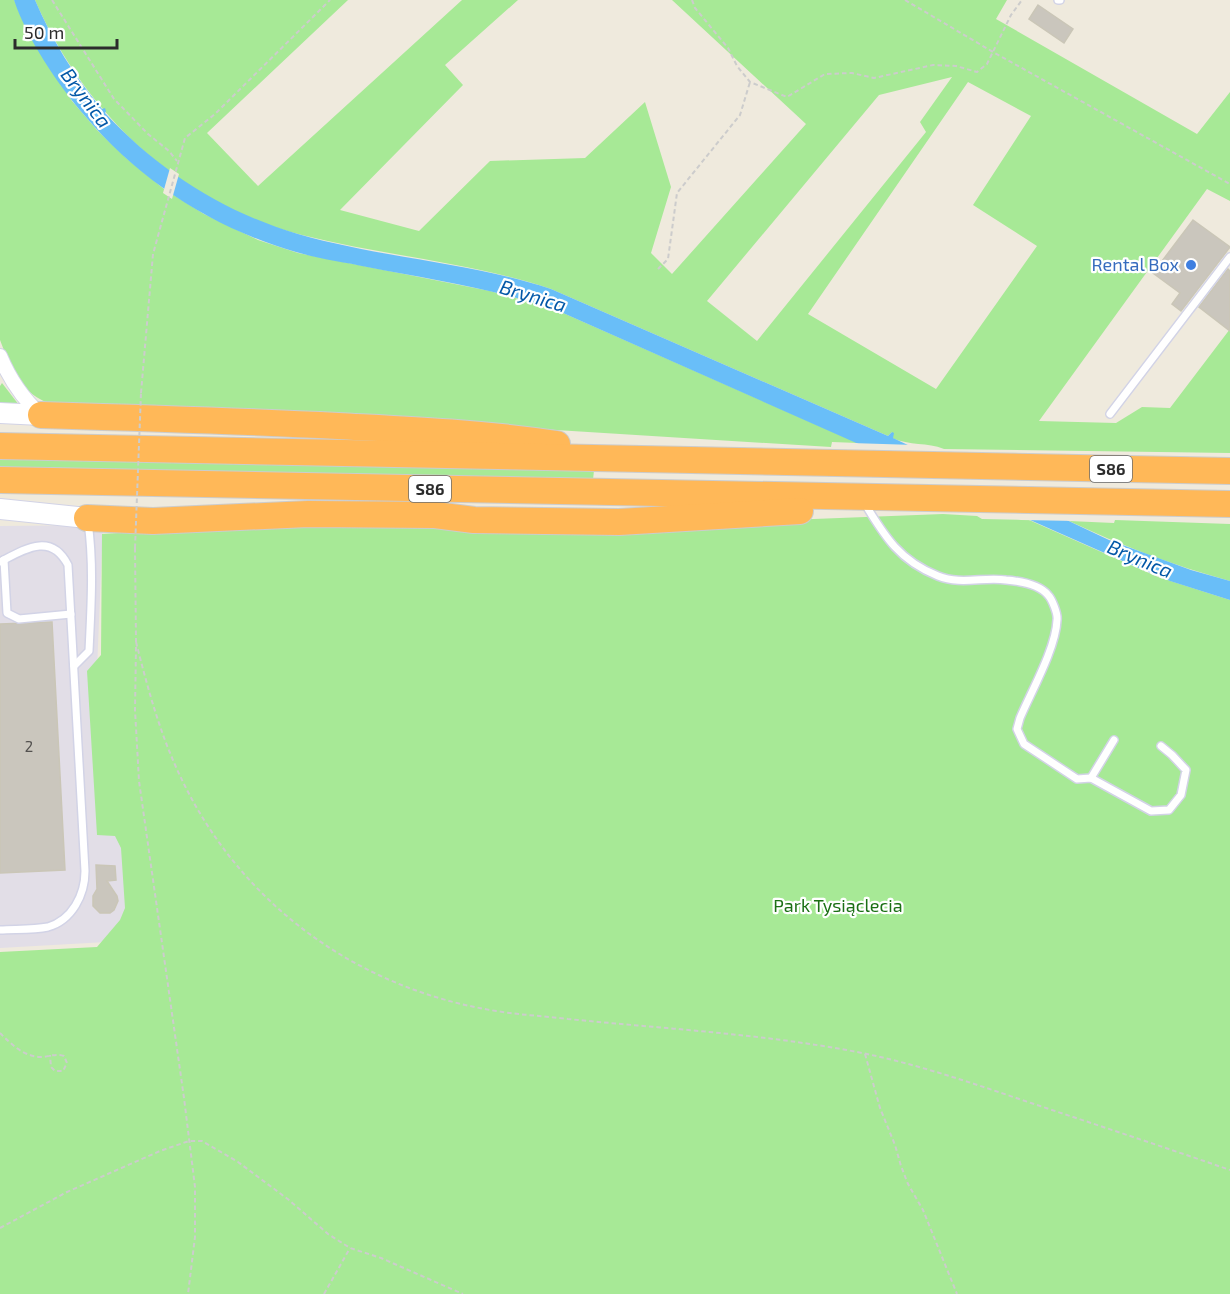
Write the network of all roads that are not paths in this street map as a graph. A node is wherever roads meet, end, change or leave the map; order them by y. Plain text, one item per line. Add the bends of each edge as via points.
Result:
1 (1230, 257) edge
2 (0, 361) edge
3 (0, 413) edge
4 (1110, 414) dead end
5 (41, 415) junction
6 (0, 446) edge
7 (655, 459) junction
8 (1230, 471) edge
9 (0, 480) edge
10 (861, 496) junction
11 (1230, 504) edge
12 (0, 509) edge
13 (87, 518) junction
14 (2, 561) edge
15 (71, 614) junction
16 (74, 666) junction
17 (1114, 740) dead end
18 (1161, 746) dead end
19 (1091, 778) junction
20 (0, 930) edge

1 - 4 lane
2 - 5 street via 25,401
3 - 5 main road
5 - 7 highway via 223,420 502,436
6 - 7 highway, S86
7 - 8 highway, S86
9 - 10 highway, S86
10 - 11 highway, S86
10 - 13 highway via 807,511 619,522 332,514 153,521
10 - 19 lane via 892,546 918,566 940,577 971,582 1004,579 1033,585 1048,594 1058,618 1017,729 1024,744 1077,779
12 - 13 main road
13 - 16 lane via 93,588 89,651
14 - 15 lane via 7,613 12,618
14 - 15 lane via 36,546 56,550 68,565
15 - 16 lane
16 - 20 lane via 85,872 82,894 69,914 48,926
17 - 19 lane
18 - 19 lane via 1186,770 1181,795 1169,810 1150,811

